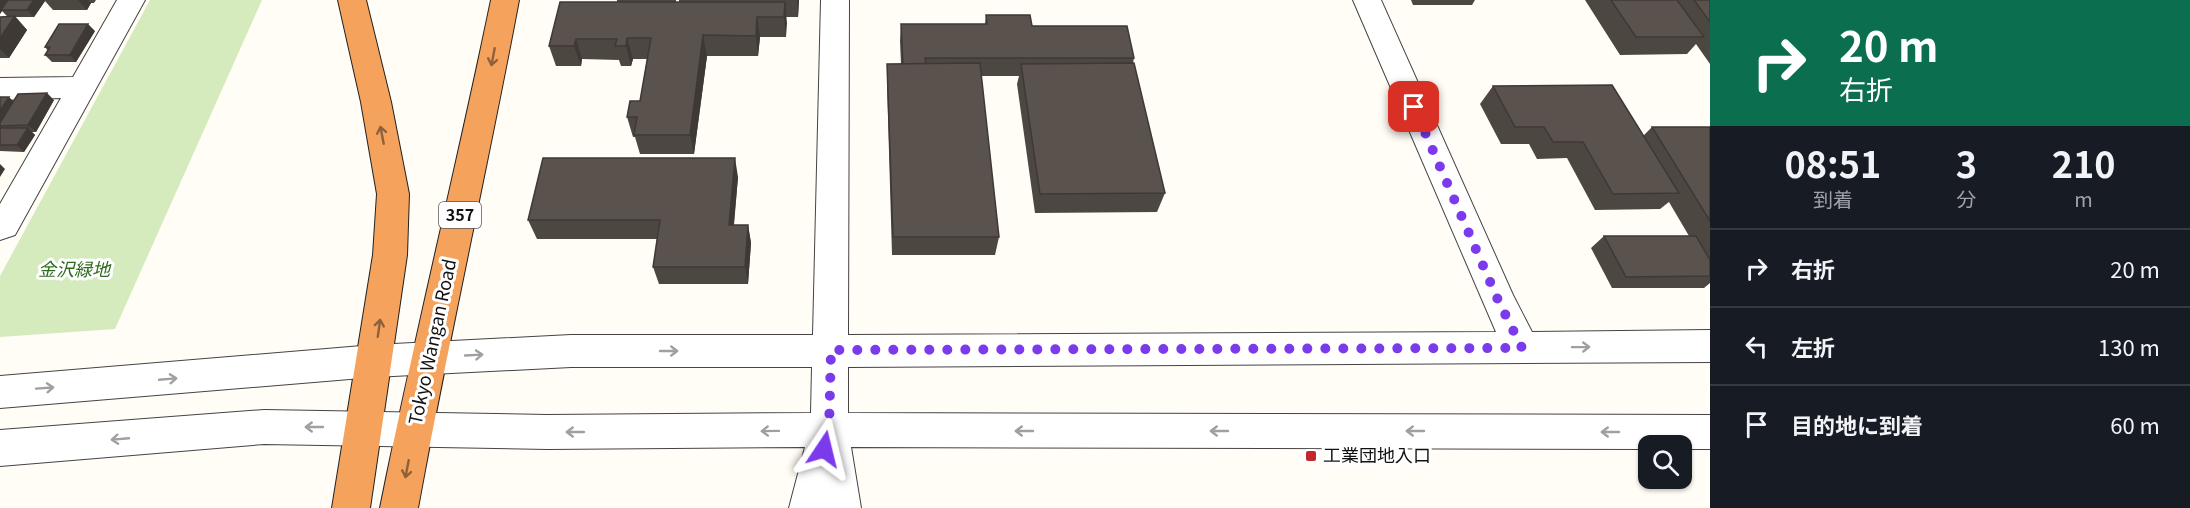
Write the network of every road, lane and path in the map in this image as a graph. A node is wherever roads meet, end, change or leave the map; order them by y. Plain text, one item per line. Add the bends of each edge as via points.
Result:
1 (131, 0) edge
2 (352, 0) edge
3 (505, 0) edge
4 (835, 0) edge
5 (1367, 0) edge
6 (82, 87) junction
7 (0, 89) edge
8 (0, 226) edge
9 (1710, 346) edge
10 (1522, 348) junction
11 (831, 350) junction
12 (428, 358) junction
13 (374, 361) junction
14 (0, 392) edge
15 (363, 427) junction
16 (414, 430) junction
17 (829, 430) junction
18 (1710, 432) edge
19 (0, 448) edge
20 (351, 508) edge
21 (399, 508) edge
22 (808, 508) edge
23 (842, 508) edge

1 - 6 street
13 -> 2 highway via 390,255 393,194
3 -> 12 highway, Tokyo Wangan Road / 357
4 - 11 street
5 - 10 street
6 - 7 street
6 - 8 street via 4,226
10 -> 9 street
10 - 11 street
12 -> 11 street via 571,351
11 - 17 street
12 - 13 street
12 - 16 highway, Tokyo Wangan Road / 357
14 -> 13 street
13 - 15 highway
15 - 16 street
15 -> 19 street via 264,427
15 - 20 highway
17 -> 16 street
16 -> 21 highway, Tokyo Wangan Road / 357
18 -> 17 street
17 - 22 street
17 - 23 street

